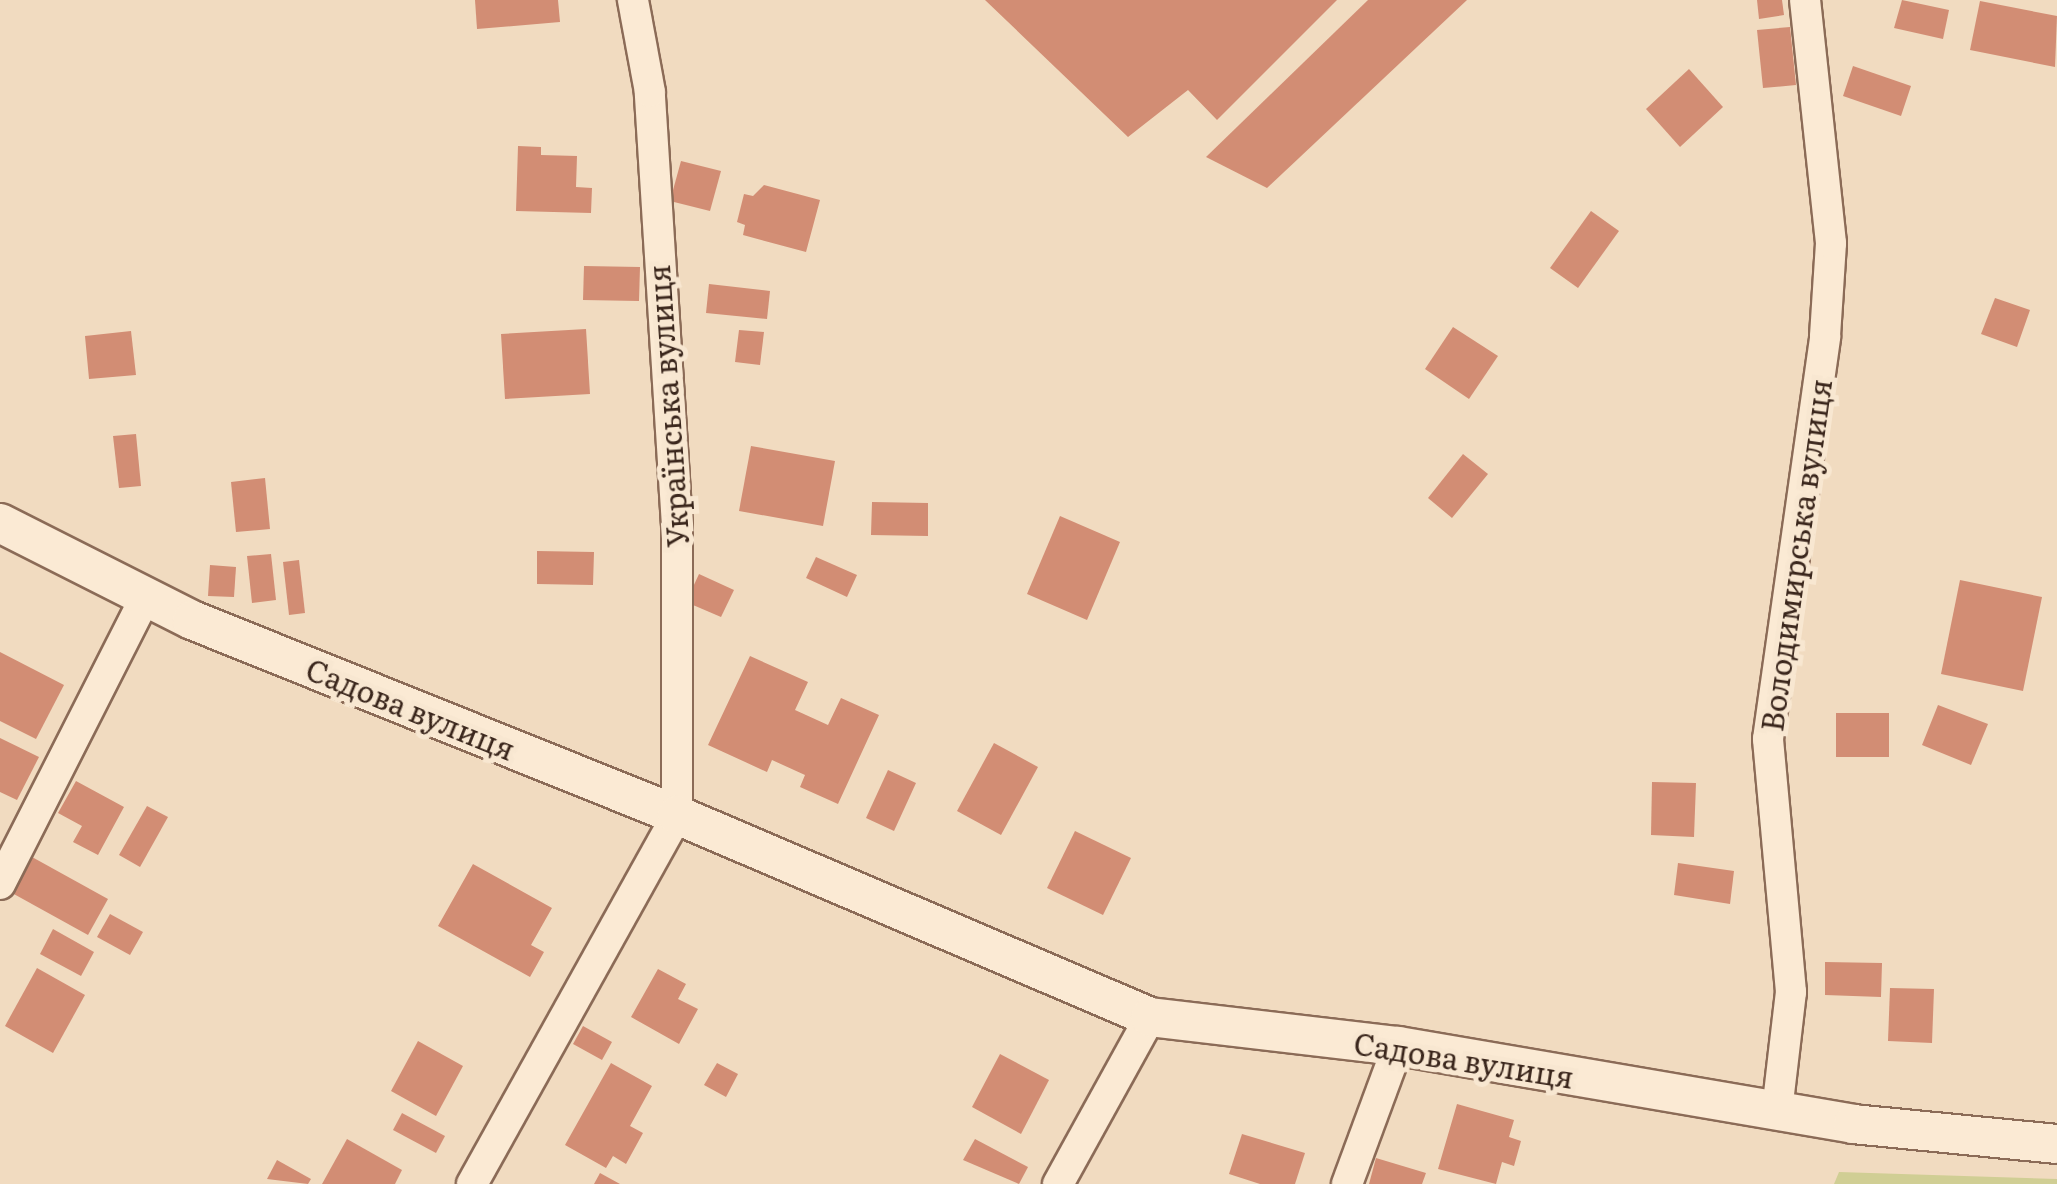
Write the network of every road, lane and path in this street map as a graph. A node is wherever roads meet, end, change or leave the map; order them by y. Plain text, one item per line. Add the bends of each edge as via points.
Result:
1 (633, 0) edge
2 (1804, 0) edge
3 (0, 522) edge
4 (145, 598) junction
5 (677, 814) junction
6 (0, 884) edge
7 (1150, 1017) junction
8 (1398, 1046) junction
9 (1778, 1111) junction
10 (2057, 1144) edge
11 (472, 1184) edge
12 (1058, 1184) edge
13 (1347, 1184) edge

1 - 5 street, Українська вулиця via 650,92 677,526
2 - 9 street, Володимирська вулиця via 1831,243 1825,336 1768,739 1791,992
3 - 4 street, Садова вулиця
4 - 5 street, Садова вулиця
4 - 6 street
5 - 7 street, Садова вулиця
5 - 11 street
7 - 8 street, Садова вулиця
7 - 12 street
8 - 9 street, Садова вулиця
8 - 13 street
9 - 10 street, Садова вулиця

